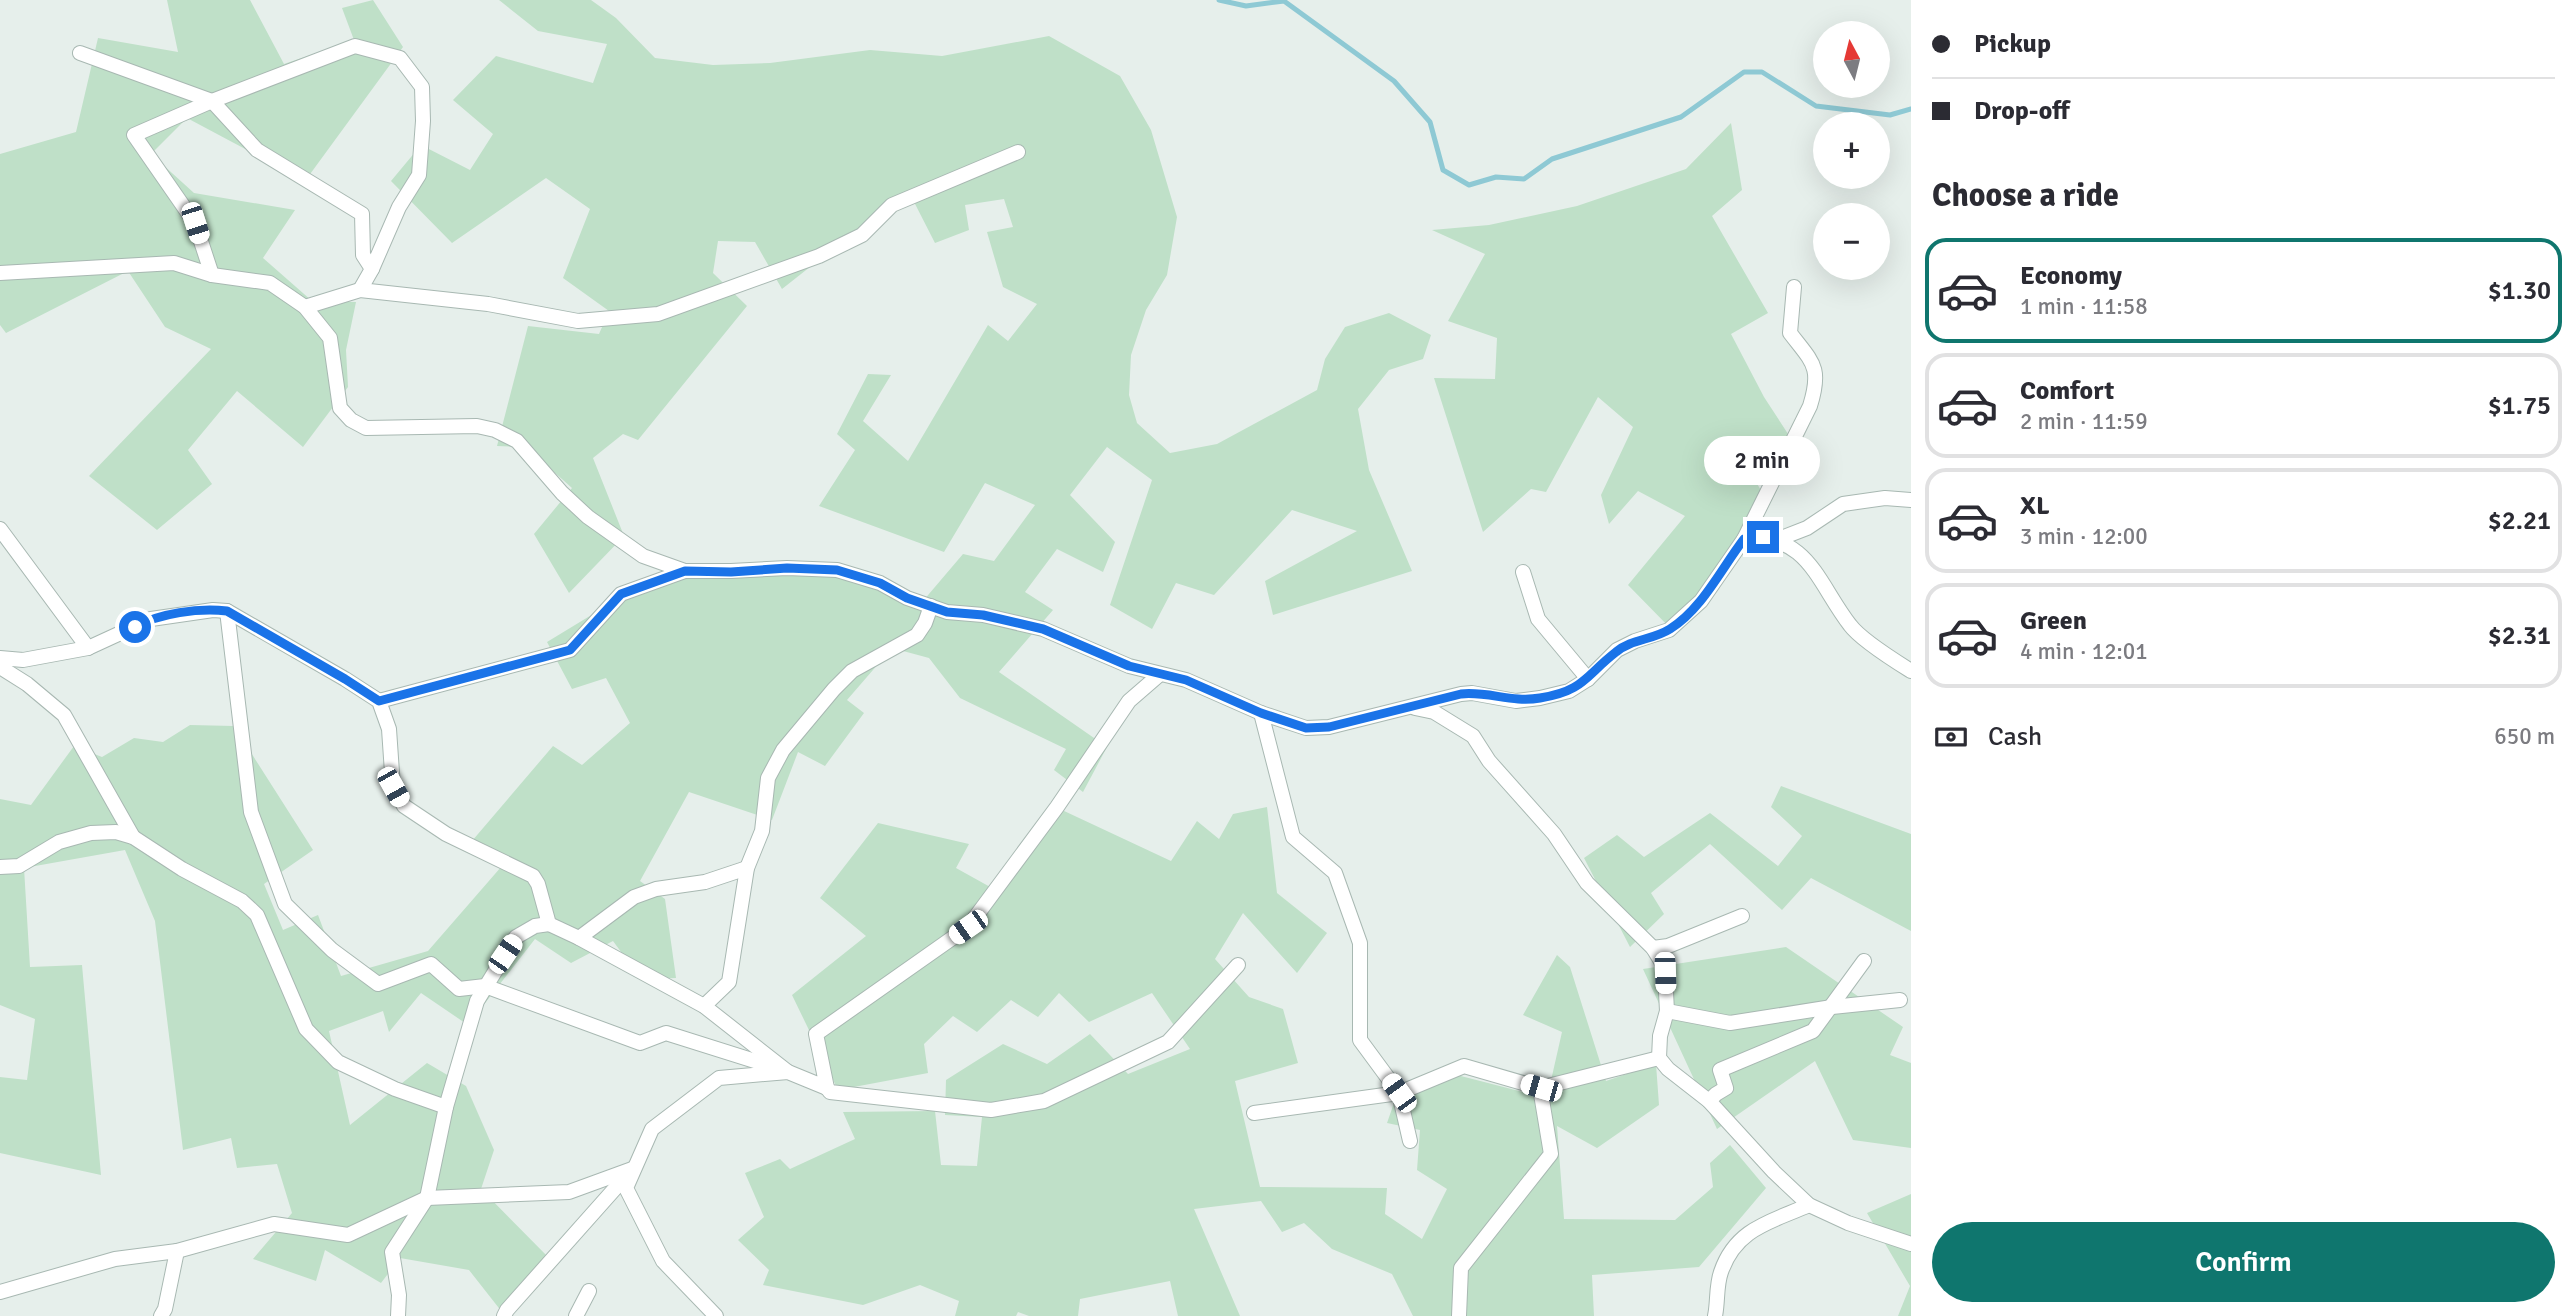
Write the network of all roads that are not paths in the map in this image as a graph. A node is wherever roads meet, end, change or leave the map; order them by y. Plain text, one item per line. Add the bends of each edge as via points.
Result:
1 (80, 53) dead end
2 (212, 101) junction
3 (1017, 152) dead end
4 (372, 269) junction
5 (0, 273) edge
6 (212, 275) junction
7 (1794, 287) dead end
8 (360, 290) junction
9 (305, 307) junction
10 (1911, 500) edge
11 (0, 529) edge
12 (1744, 539) junction
13 (1776, 540) junction
14 (685, 571) junction
15 (1523, 572) dead end
16 (931, 606) junction
17 (227, 611) junction
18 (88, 648) junction
19 (0, 658) edge
20 (0, 667) edge
21 (1911, 671) edge
22 (1159, 675) junction
23 (1588, 680) junction
24 (379, 701) junction
25 (1413, 708) junction
26 (1261, 713) junction
27 (134, 837) junction
28 (0, 867) edge
29 (747, 868) junction
30 (1742, 916) dead end
31 (549, 925) junction
32 (579, 938) junction
33 (1653, 948) junction
34 (1864, 961) dead end
35 (1238, 965) dead end
36 (485, 986) junction
37 (1900, 1000) dead end
38 (704, 1006) junction
39 (1832, 1007) junction
40 (1667, 1011) junction
41 (1659, 1058) junction
42 (788, 1072) junction
43 (827, 1088) junction
44 (1541, 1088) junction
45 (1399, 1093) junction
46 (1709, 1101) junction
47 (446, 1107) junction
48 (1254, 1114) dead end
49 (1410, 1141) dead end
50 (632, 1169) junction
51 (427, 1198) junction
52 (1809, 1205) junction
53 (1911, 1244) edge
54 (177, 1251) junction
55 (589, 1291) dead end
56 (0, 1292) edge
57 (161, 1316) edge
58 (398, 1316) edge
59 (505, 1316) edge
60 (576, 1316) edge
61 (716, 1316) edge
62 (1459, 1316) edge
63 (1715, 1316) edge

1 - 2 street
2 - 4 street via 257,150 362,214 363,255
2 - 4 street via 355,46 400,58 422,87 419,175 399,207
2 - 6 street via 134,135 195,223
3 - 8 street via 892,205 862,236 819,256 658,314 578,321 488,304
4 - 8 street
5 - 6 street via 174,263
6 - 9 street via 270,283
7 - 12 street via 1790,334 1815,366 1815,389
8 - 9 street
9 - 14 street via 330,338 340,408 351,420 366,428 477,426 495,430 517,440 562,494 588,517 643,556
10 - 13 street via 1885,498 1843,504 1807,528
11 - 18 street
12 - 13 street
12 - 23 street via 1701,601 1669,630 1618,650
13 - 21 street via 1811,563 1851,628
14 - 16 street via 837,570
14 - 24 street via 621,594 570,650
15 - 23 street via 1538,619
16 - 22 street via 1043,629
16 - 29 street via 916,635 852,671 783,750 768,778 762,831
17 - 18 street via 150,619
17 - 24 street
17 - 36 street via 251,812 285,904 332,950 378,984 432,964 459,989
18 - 19 street via 23,660
20 - 27 street via 64,715
22 - 26 street via 1186,680
22 - 43 street via 1129,701 968,927 816,1034
23 - 25 street via 1569,691 1540,698 1516,701 1472,693
24 - 31 street via 389,729 393,787 404,806 446,834 533,876
25 - 26 street via 1306,728
25 - 33 street via 1434,712 1473,736 1489,761 1554,834 1587,883
26 - 45 street via 1293,837 1335,873 1360,943 1360,1040
27 - 28 street via 90,833 59,842 19,866
27 - 47 street via 242,901 257,915 306,1030 338,1062
29 - 32 street via 634,897
29 - 38 street via 729,982
30 - 33 street
31 - 32 street
31 - 36 street via 534,926 516,937
32 - 38 street
33 - 40 street via 1665,973
34 - 39 street
35 - 43 street via 1168,1042 1044,1101 990,1110 830,1092
36 - 42 street via 640,1043 666,1033
36 - 47 street
37 - 39 street
38 - 42 street
39 - 40 street via 1730,1023
39 - 46 street via 1813,1031 1720,1070 1726,1088
40 - 41 street
41 - 44 street
41 - 46 street
42 - 43 street
42 - 50 street via 719,1078 652,1129
44 - 45 street via 1464,1066
44 - 62 street via 1551,1154 1461,1268
45 - 48 street
45 - 49 street
46 - 52 street
47 - 51 street
50 - 51 street via 569,1192
50 - 59 street
50 - 61 street via 626,1188 663,1261
51 - 54 street via 348,1236 274,1224
51 - 58 street via 393,1252
52 - 53 street
52 - 63 street via 1749,1230 1735,1246 1720,1273
54 - 56 street via 115,1259
54 - 57 street
55 - 60 street

